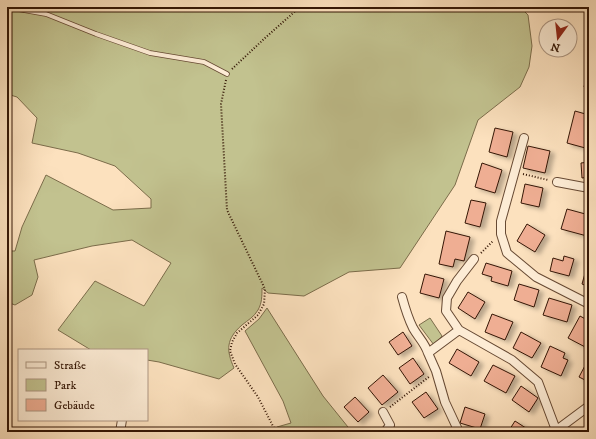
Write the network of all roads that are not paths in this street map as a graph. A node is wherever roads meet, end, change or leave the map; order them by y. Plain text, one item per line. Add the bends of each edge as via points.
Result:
1 (7, 7) edge
2 (227, 74) road end
3 (524, 138) dead end
4 (557, 182) road end
5 (589, 188) edge
6 (474, 259) road end
7 (402, 297) dead end
8 (589, 304) edge
9 (458, 330) junction
10 (428, 353) junction
11 (589, 406) edge
12 (383, 412) road end
13 (122, 421) edge
14 (555, 431) edge
15 (120, 432) edge
16 (385, 432) edge
17 (459, 432) edge

1 - 2 lane via 46,14 150,53 204,62
3 - 8 street via 501,221 501,234 507,253 536,277
4 - 5 street
6 - 9 street via 447,298 446,311
7 - 10 street via 413,328
9 - 10 street
9 - 14 street via 512,360 538,382
10 - 17 street via 445,402
11 - 14 street
12 - 16 street via 390,425
13 - 15 street

